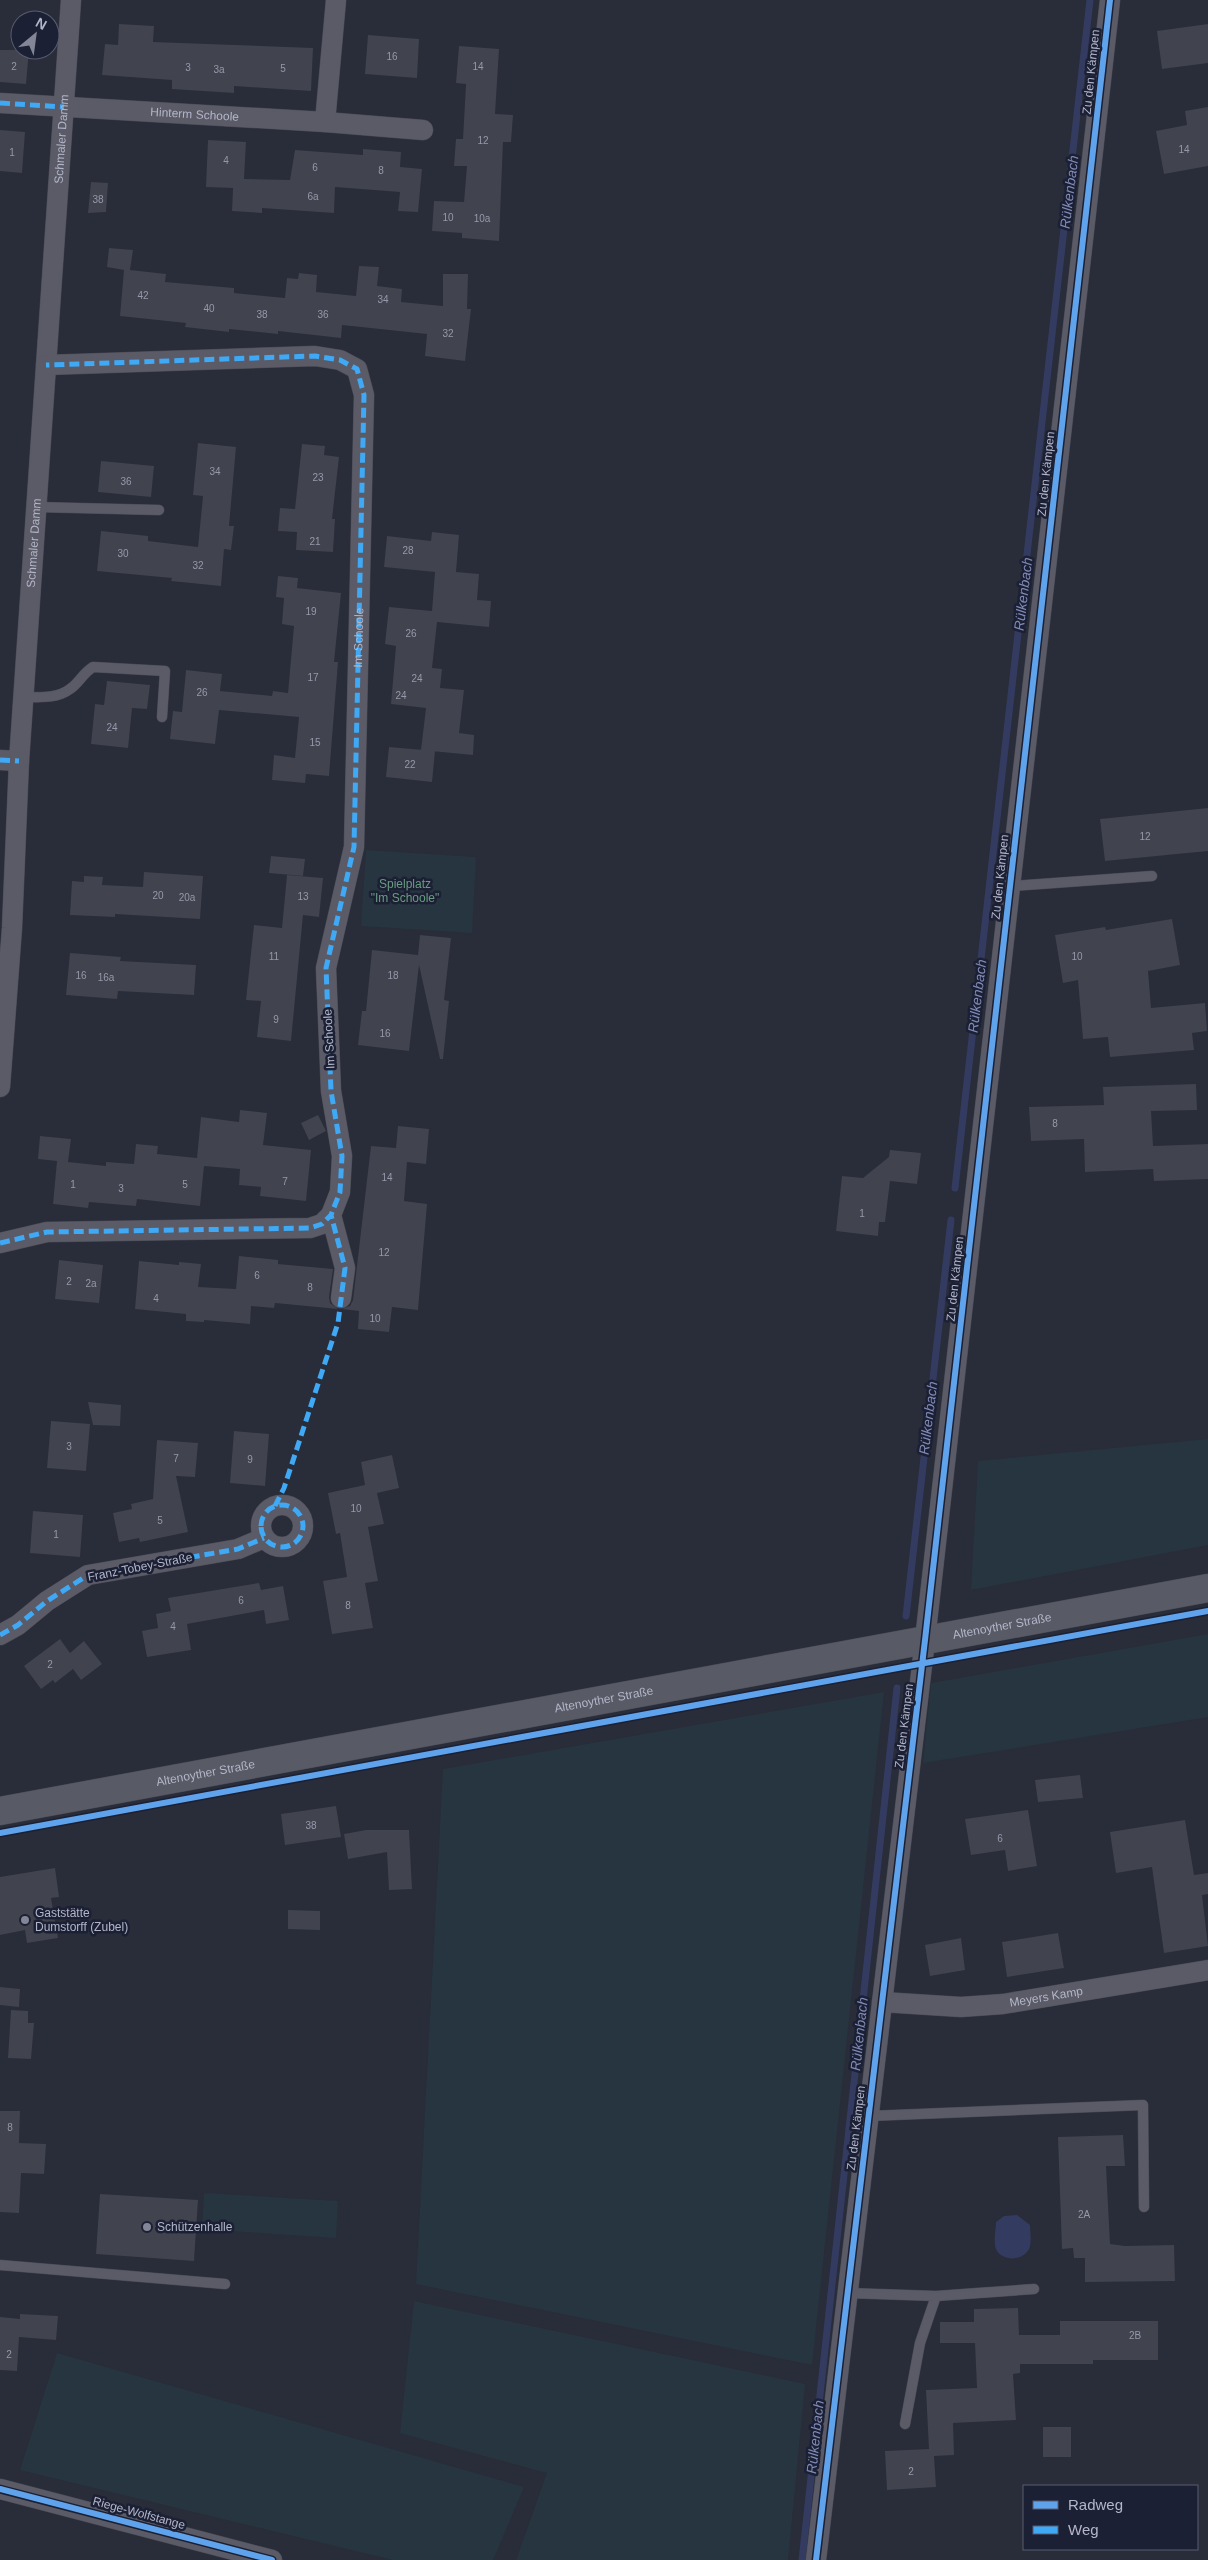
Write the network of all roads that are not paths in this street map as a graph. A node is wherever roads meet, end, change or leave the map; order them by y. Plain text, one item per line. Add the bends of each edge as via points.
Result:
1 (71, 0) edge
2 (336, 0) edge
3 (1110, 0) edge
4 (0, 103) edge
5 (64, 107) junction
6 (325, 122) junction
7 (423, 130) dead end
8 (46, 365) junction
9 (36, 508) junction
10 (159, 510) dead end
11 (24, 697) junction
12 (162, 717) dead end
13 (10, 761) edge
14 (1152, 876) dead end
15 (1011, 886) junction
16 (2, 1021) edge
17 (0, 1087) edge
18 (331, 1215) junction
19 (0, 1243) edge
20 (341, 1298) dead end
21 (264, 1538) dead end
22 (1208, 1588) edge
23 (0, 1635) edge
24 (925, 1640) junction
25 (0, 1811) edge
26 (1208, 1970) edge
27 (882, 2002) junction
28 (869, 2116) junction
29 (1144, 2207) dead end
30 (0, 2265) edge
31 (225, 2284) dead end
32 (1034, 2289) dead end
33 (847, 2293) junction
34 (936, 2296) junction
35 (906, 2424) dead end
36 (0, 2489) edge
37 (272, 2560) edge
38 (816, 2560) edge

1 - 5 street, Schmaler Damm
2 - 6 street
3 - 15 street, Zu den Kämpen
4 - 5 street, Hinterm Schoole
5 - 6 street, Hinterm Schoole
5 - 8 street, Schmaler Damm
6 - 7 street, Hinterm Schoole
8 - 9 street, Schmaler Damm
8 - 18 street, Im Schoole via 315,356 340,360 357,369 364,395 354,846 326,968 332,1091 342,1156 340,1192
9 - 10 lane
9 - 11 street, Schmaler Damm
11 - 12 lane via 51,697 70,690 84,672 93,667 165,671
11 - 13 street, Schmaler Damm
13 - 16 street, Schmaler Damm via 12,928
14 - 15 lane
15 - 24 street, Zu den Kämpen
16 - 17 street, Schmaler Damm
18 - 19 street via 322,1224 310,1228 47,1232
18 - 20 street via 345,1268
21 - 23 street, Franz-Tobey-Straße via 238,1549 88,1575
22 - 24 main road, Altenoyther Straße
24 - 25 main road, Altenoyther Straße
24 - 27 street, Zu den Kämpen
26 - 27 street, Meyers Kamp via 1003,2004 961,2008
27 - 28 street, Zu den Kämpen
28 - 29 lane via 1143,2105
28 - 33 street, Zu den Kämpen
30 - 31 lane
32 - 34 lane
33 - 34 lane
33 - 38 street, Zu den Kämpen
34 - 35 lane via 920,2342
36 - 37 street, Riege-Wolfstange

